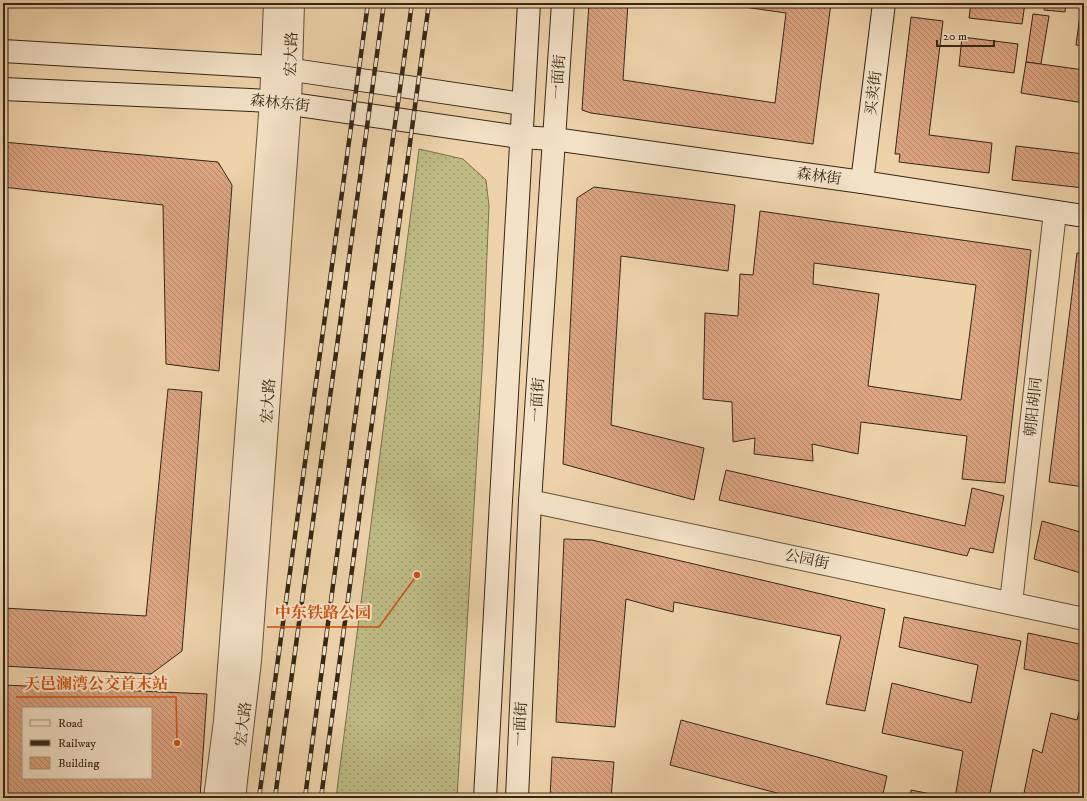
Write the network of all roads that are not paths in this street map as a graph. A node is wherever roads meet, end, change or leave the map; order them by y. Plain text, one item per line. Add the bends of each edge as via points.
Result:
1 (275, 3) edge
2 (293, 3) edge
3 (528, 3) edge
4 (563, 3) edge
5 (884, 3) edge
6 (3, 51) edge
7 (282, 69) junction
8 (3, 89) edge
9 (280, 102) junction
10 (522, 104) junction
11 (519, 137) junction
12 (554, 139) junction
13 (862, 182) junction
14 (1055, 212) junction
15 (1084, 216) edge
16 (530, 501) junction
17 (1011, 603) junction
18 (1084, 619) edge
19 (215, 798) edge
20 (234, 798) edge
21 (485, 798) edge
22 (517, 798) edge

1 - 7 main road, 宏大路
2 - 7 main road, 宏大路
3 - 10 main road, 一面街
4 - 12 main road, 一面街
5 - 13 main road, 买卖街
6 - 7 main road
7 - 9 main road, 宏大路
7 - 10 main road
8 - 9 main road, 森林东街
9 - 11 main road, 森林东街
9 - 19 main road, 宏大路 via 225,721
9 - 20 main road, 宏大路 via 250,661
10 - 11 main road, 一面街
11 - 12 main road, 森林东街
11 - 21 main road, 一面街 via 503,495
12 - 13 main road, 森林街
12 - 16 main road, 一面街
13 - 14 main road, 森林街
14 - 15 main road, 森林街
14 - 17 main road, 朝阳胡同
16 - 17 main road, 公园街
16 - 22 main road, 一面街
17 - 18 main road, 公园街

